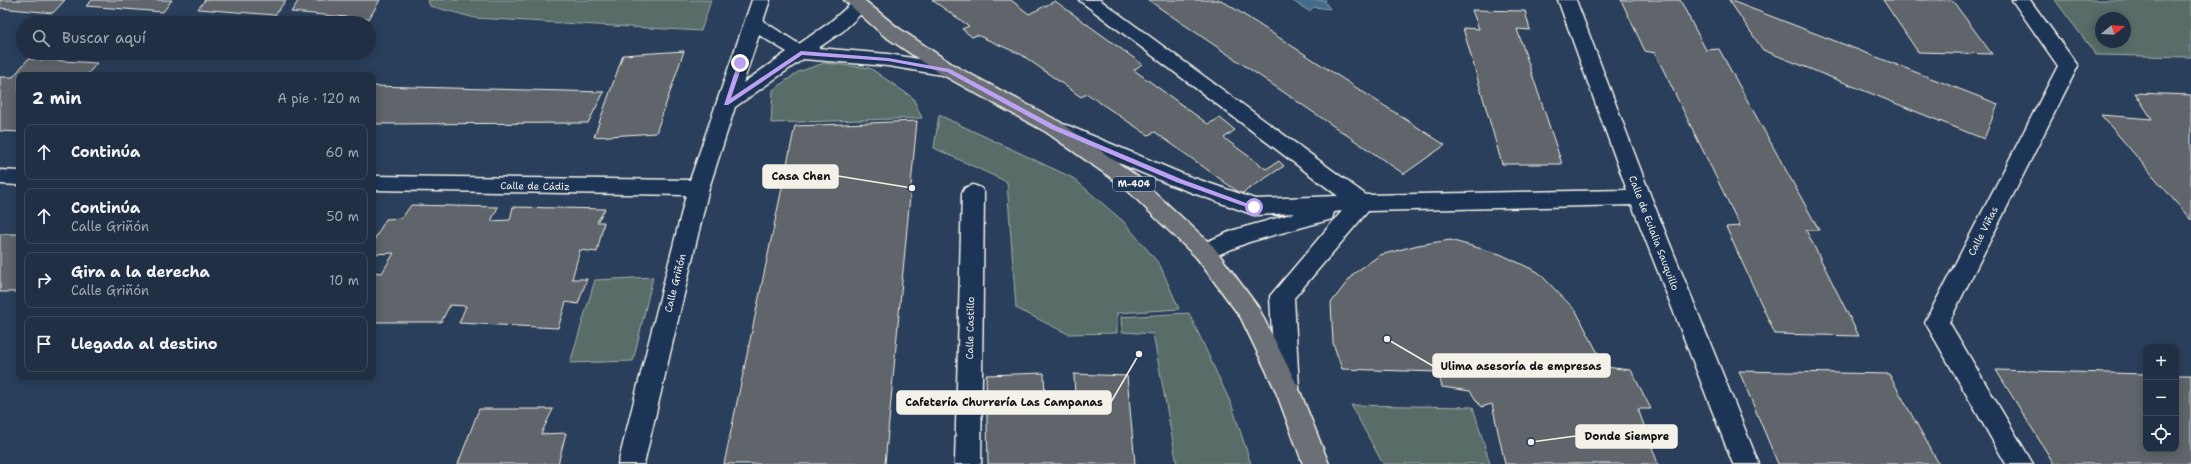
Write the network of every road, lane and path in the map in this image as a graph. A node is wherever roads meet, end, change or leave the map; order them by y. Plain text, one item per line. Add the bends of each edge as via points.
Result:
1 (761, 0) edge
2 (1088, 0) edge
3 (1567, 0) edge
4 (2021, 0) edge
5 (856, 3) edge
6 (753, 23) junction
7 (801, 53) junction
8 (948, 70) junction
9 (726, 104) junction
10 (1054, 127) junction
11 (0, 177) edge
12 (16, 178) edge
13 (376, 183) edge
14 (698, 188) junction
15 (973, 193) dead end
16 (1640, 197) junction
17 (1362, 202) junction
18 (1205, 252) junction
19 (1286, 388) junction
20 (631, 464) edge
21 (968, 464) edge
22 (1316, 464) edge
23 (1746, 464) edge
24 (2020, 464) edge

1 - 6 street, Calle Griñón
2 - 17 street
3 - 16 street, Calle de Eulalia Sauquillo
4 - 24 street, Calle Viñas via 2068,66 1937,322
5 - 7 street via 836,27
5 - 8 main road, M-404 via 890,31
6 - 7 street
6 - 9 street, Calle Griñón
7 - 8 street via 888,60
7 - 9 street
8 - 10 main road, M-404
9 - 14 street, Calle Griñón
10 - 17 street via 1178,180 1254,207
10 - 18 main road, M-404 via 1131,182
11 - 12 street
13 - 14 street, Calle de Cádiz
14 - 20 street, Calle Griñón
15 - 21 street, Calle Castillo
16 - 17 street
16 - 23 street, Calle de Eulalia Sauquillo
17 - 18 street via 1242,236
17 - 19 street via 1282,296
18 - 19 main road, M-404 via 1250,313
19 - 22 main road, M-404

